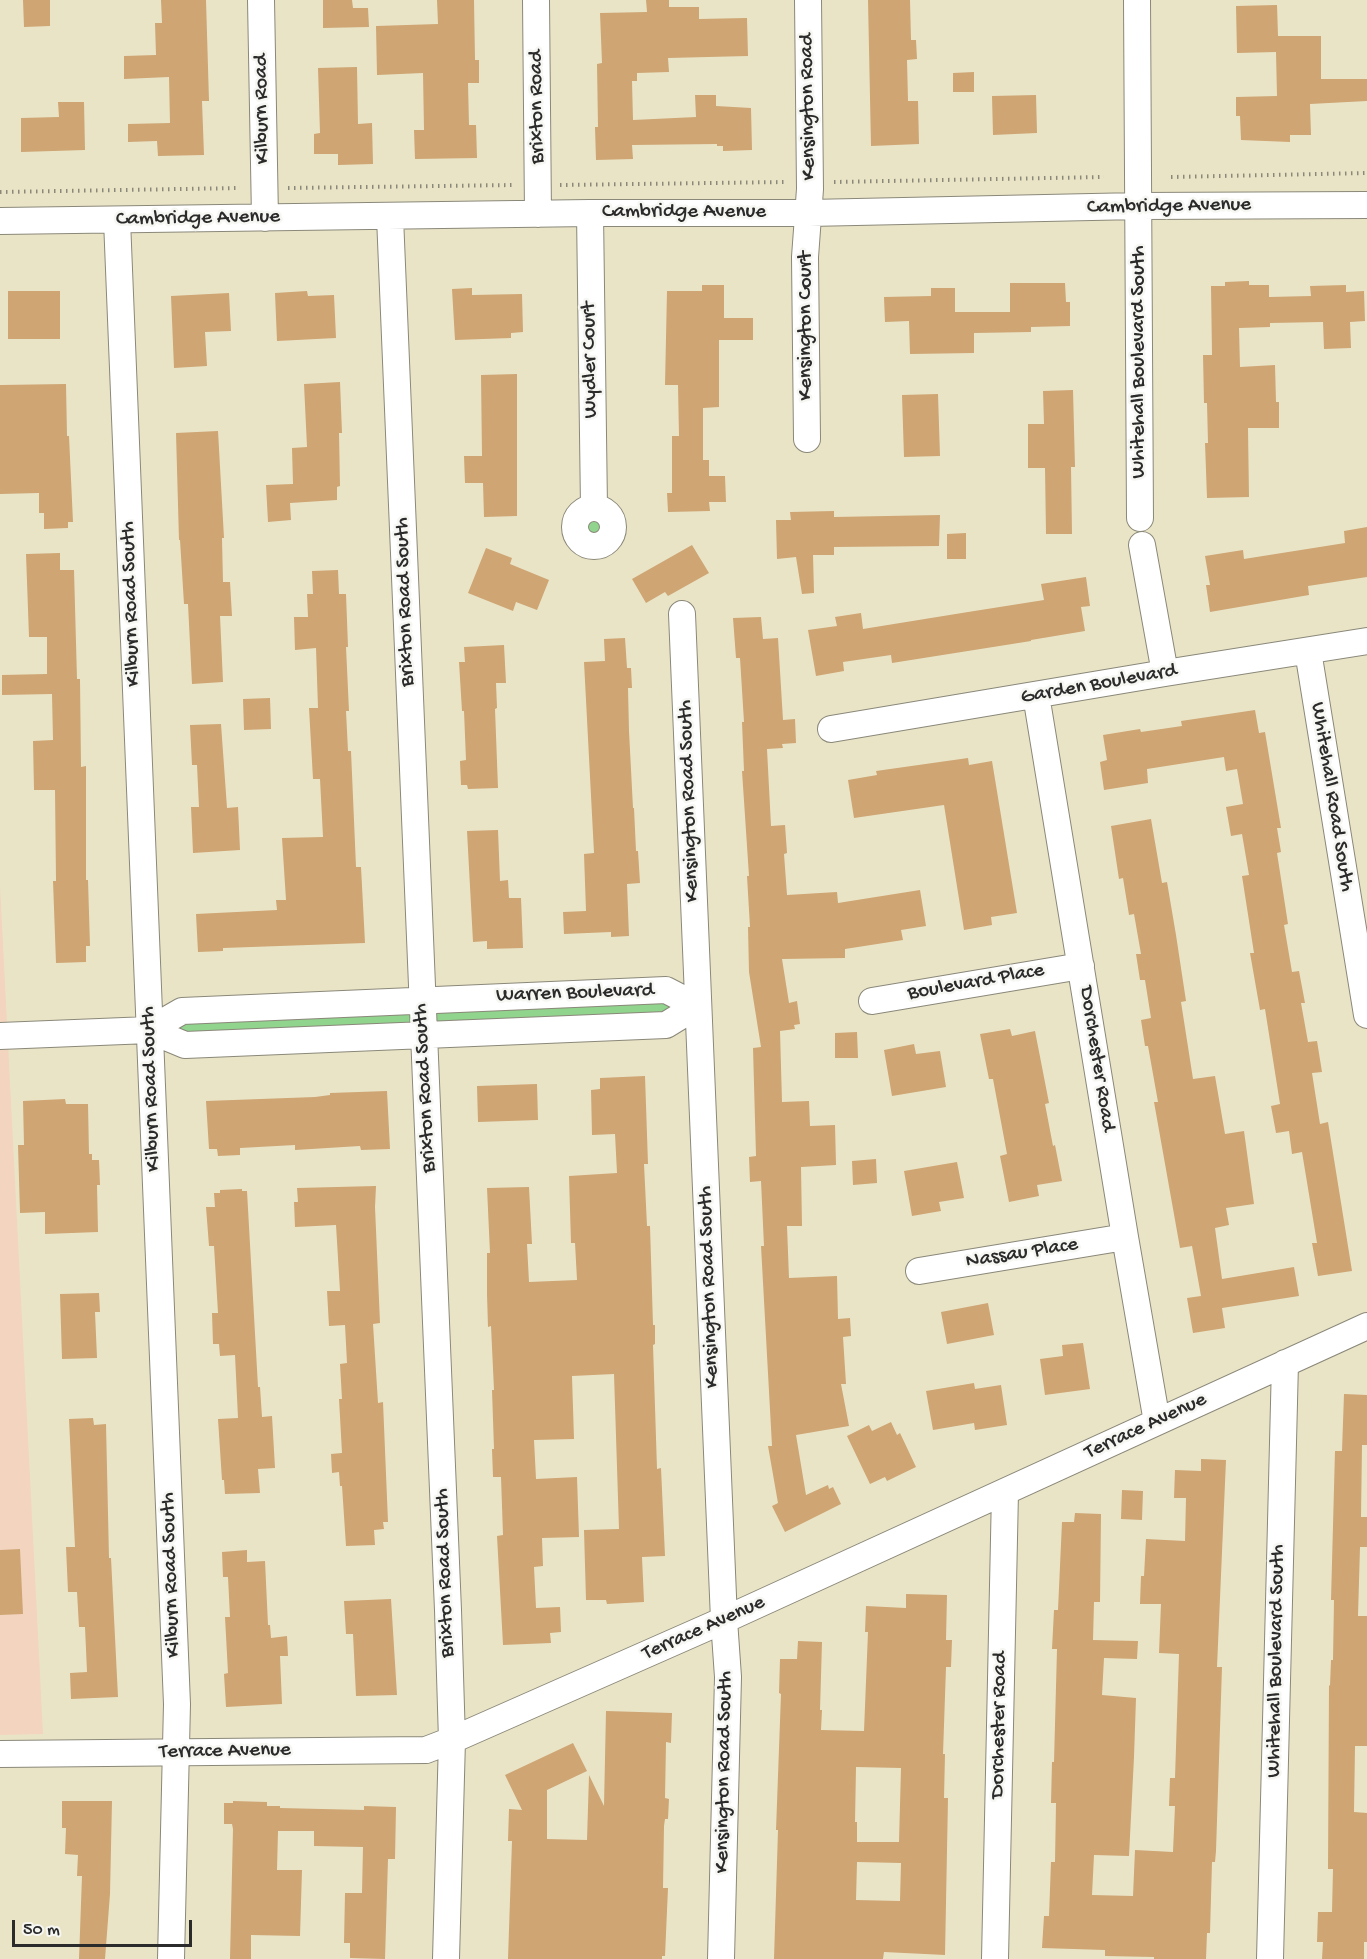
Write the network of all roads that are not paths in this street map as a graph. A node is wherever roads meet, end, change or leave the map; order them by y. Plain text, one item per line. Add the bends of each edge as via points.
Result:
1 (261, 0) edge
2 (536, 0) edge
3 (808, 0) edge
4 (1137, 0) edge
5 (1367, 204) edge
6 (1139, 207) junction
7 (590, 213) junction
8 (809, 213) junction
9 (538, 214) junction
10 (390, 217) junction
11 (265, 218) junction
12 (117, 220) junction
13 (0, 221) edge
14 (807, 440) dead end
15 (594, 508) dead end
16 (1140, 518) dead end
17 (1142, 545) dead end
18 (682, 614) dead end
19 (1367, 641) edge
20 (1308, 651) junction
21 (1165, 673) junction
22 (1036, 695) junction
23 (831, 729) dead end
24 (1081, 966) junction
25 (422, 1000) junction
26 (872, 1001) dead end
27 (698, 1006) junction
28 (1367, 1015) edge
29 (149, 1030) junction
30 (0, 1036) edge
31 (424, 1036) junction
32 (1125, 1237) junction
33 (919, 1271) dead end
34 (1367, 1326) edge
35 (1285, 1364) junction
36 (1157, 1422) junction
37 (1005, 1492) junction
38 (724, 1620) junction
39 (452, 1740) junction
40 (176, 1753) junction
41 (0, 1754) edge
42 (171, 1959) edge
43 (447, 1959) edge
44 (721, 1959) edge
45 (995, 1959) edge
46 (1270, 1959) edge

1 - 11 street, Kilburn Road
2 - 9 street, Brixton Road
3 - 8 street, Kensington Road
4 - 6 street, Whitehall Boulevard South
5 - 6 street, Cambridge Avenue
6 - 8 street, Cambridge Avenue
6 - 16 street, Whitehall Boulevard South
7 - 8 street, Cambridge Avenue
7 - 9 street, Cambridge Avenue
7 - 15 street, Wydler Court
8 - 14 street, Kensington Court via 805,257
9 - 10 street, Cambridge Avenue
10 - 11 street, Cambridge Avenue
10 - 25 street, Brixton Road South
11 - 12 street, Cambridge Avenue
12 - 13 street, Cambridge Avenue
12 - 29 street, Kilburn Road South
17 - 21 street
18 - 27 street, Kensington Road South
19 - 20 street, Garden Boulevard
20 - 21 street, Garden Boulevard
20 - 28 street, Whitehall Road South
21 - 22 street, Garden Boulevard
22 - 23 street, Garden Boulevard
22 - 24 street, Dorchester Road
24 - 26 street, Boulevard Place
24 - 32 street, Dorchester Road
25 - 27 street, Warren Boulevard via 666,990
25 - 29 street, Warren Boulevard via 182,1011
25 - 31 street, Brixton Road South
27 - 31 street, Warren Boulevard via 666,1025
27 - 38 street, Kensington Road South
29 - 30 street, Warren Boulevard
29 - 31 street, Warren Boulevard via 185,1045
29 - 40 street, Kilburn Road South
31 - 39 street, Brixton Road South
32 - 33 street, Nassau Place
32 - 36 street, Dorchester Road
34 - 35 street, Terrace Avenue
35 - 36 street, Terrace Avenue
35 - 46 street, Whitehall Boulevard South
36 - 37 street, Terrace Avenue
37 - 38 street, Terrace Avenue
37 - 45 street, Dorchester Road
38 - 39 street, Terrace Avenue
38 - 44 street, Kensington Road South via 728,1677
39 - 40 street, Terrace Avenue via 426,1750
39 - 43 street, Brixton Road South
40 - 41 street, Terrace Avenue
40 - 42 street, Kilburn Road South

